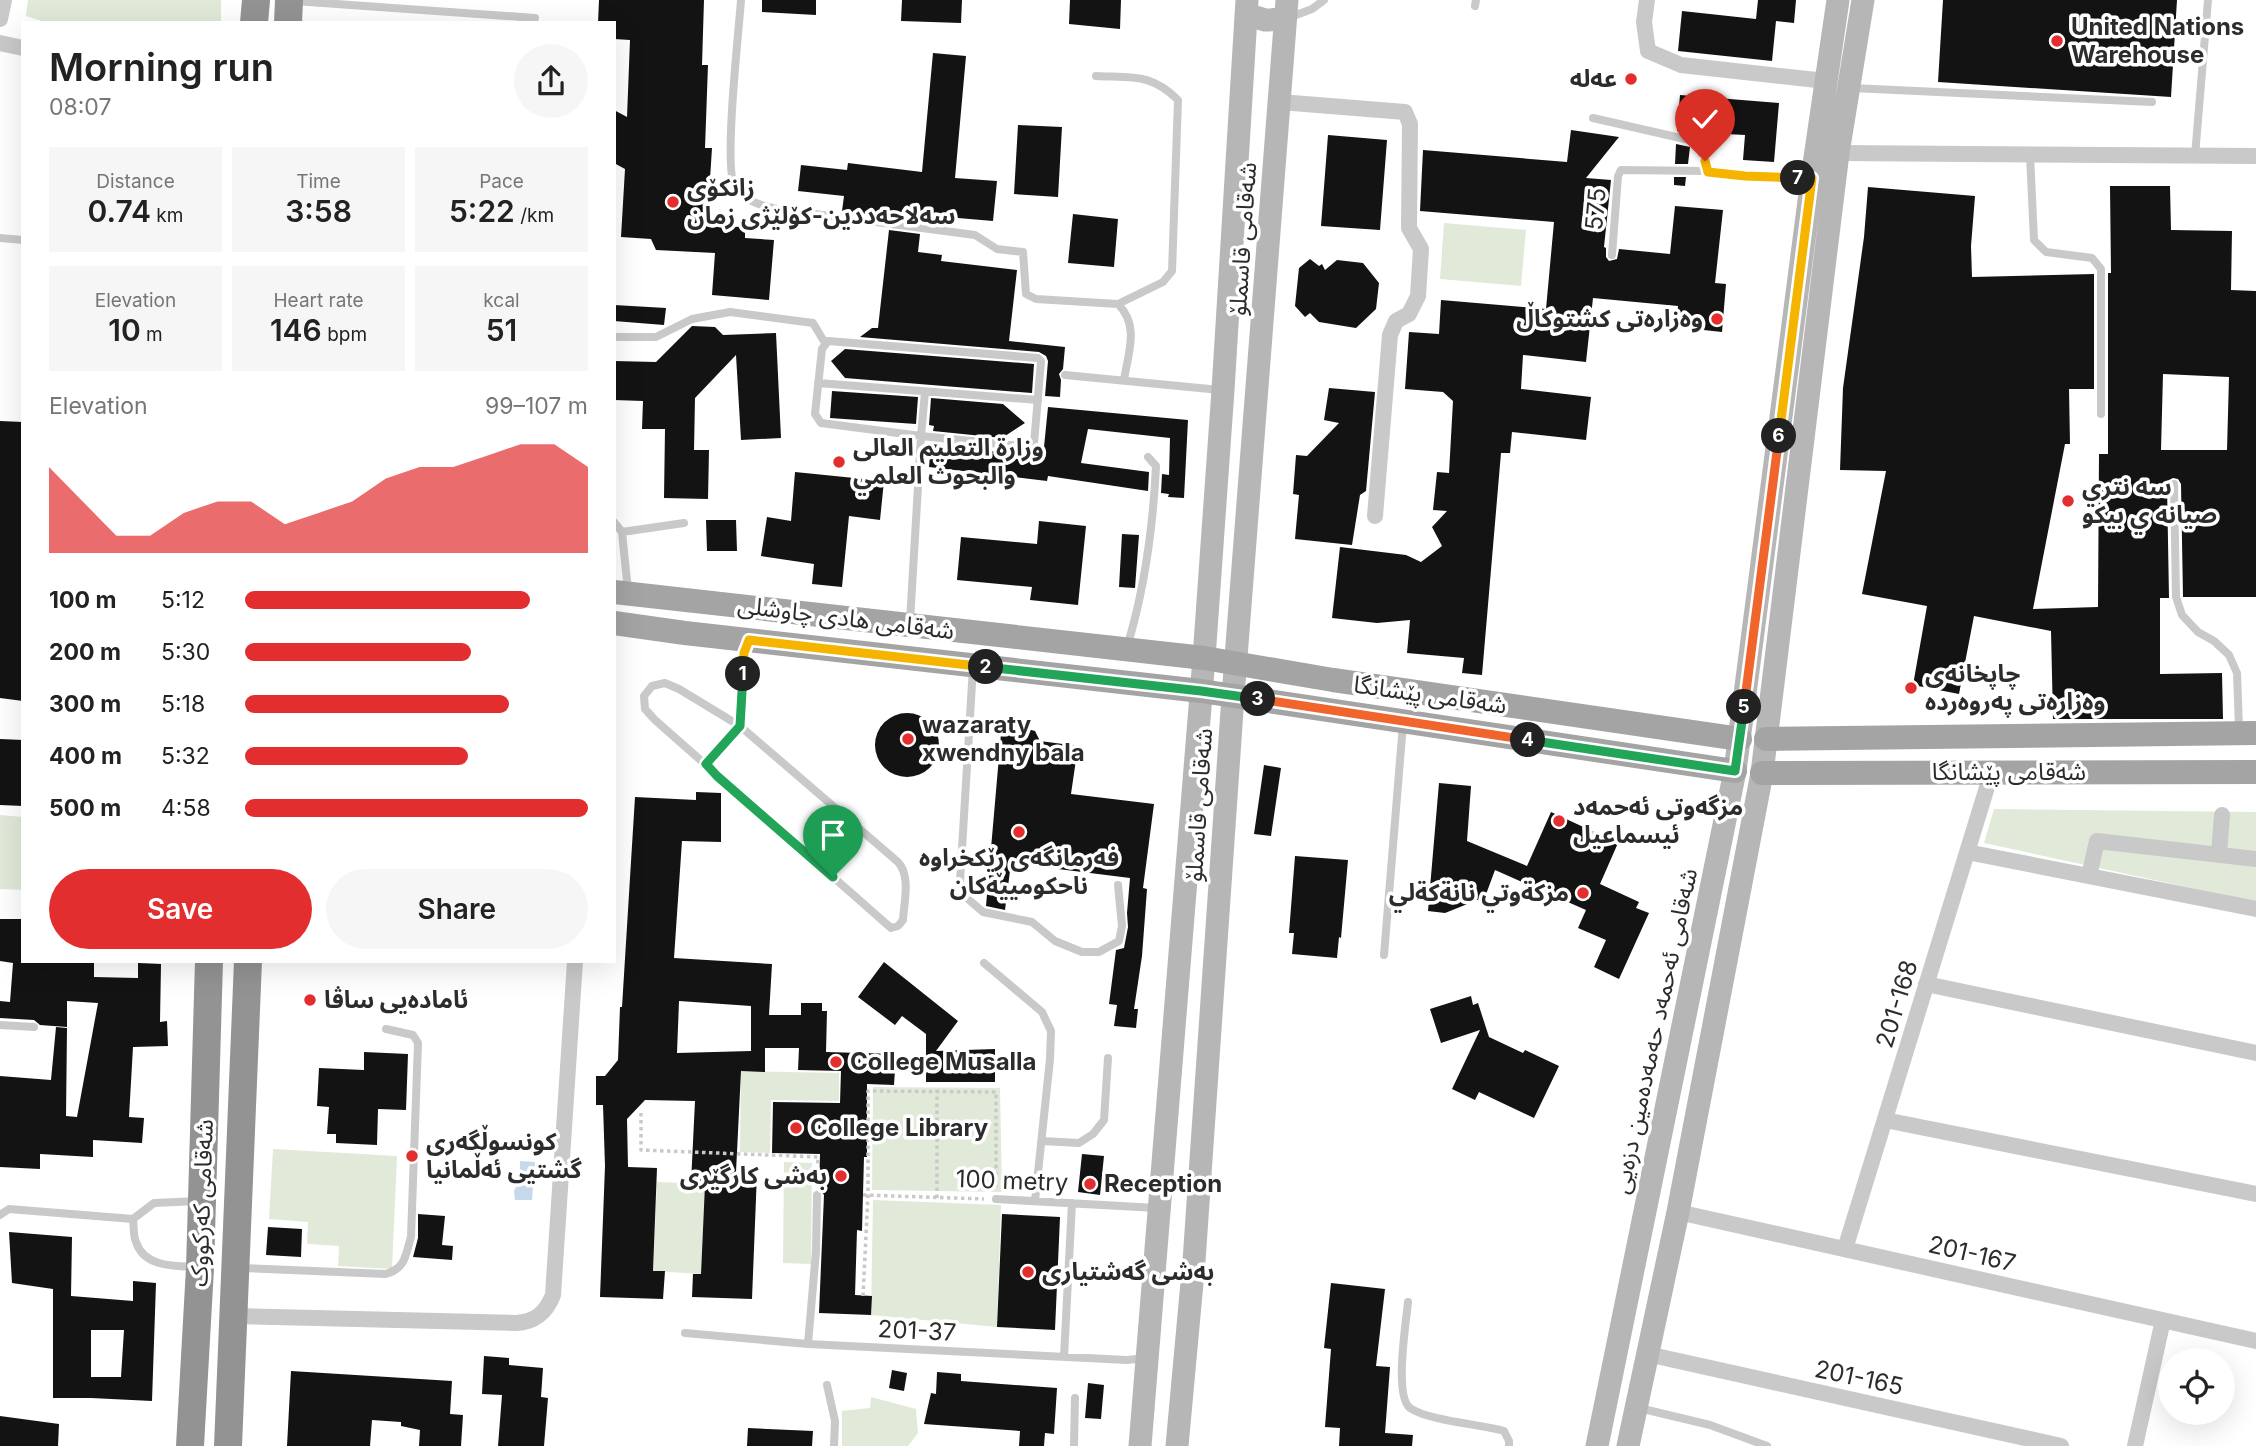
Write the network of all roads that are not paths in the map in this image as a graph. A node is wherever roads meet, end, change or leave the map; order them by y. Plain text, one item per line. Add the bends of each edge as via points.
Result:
1 (4, 0) edge
2 (256, 0) edge
3 (289, 0) edge
4 (741, 0) edge
5 (1324, 0) edge
6 (1647, 0) edge
7 (1838, 0) edge
8 (1863, 0) edge
9 (2207, 0) edge
10 (1246, 7) edge
11 (1286, 9) edge
12 (535, 18) dead end
13 (0, 19) edge
14 (254, 21) edge
15 (288, 21) edge
16 (0, 43) edge
17 (21, 48) edge
18 (1096, 76) dead end
19 (1826, 81) junction
20 (1849, 88) junction
21 (1280, 102) junction
22 (2152, 102) dead end
23 (1593, 118) dead end
24 (1838, 153) junction
25 (2030, 155) junction
26 (2195, 156) junction
27 (2256, 156) edge
28 (1708, 172) junction
29 (1812, 178) junction
30 (0, 238) edge
31 (21, 240) edge
32 (1612, 255) dead end
33 (1118, 304) junction
34 (616, 337) edge
35 (825, 343) junction
36 (1065, 374) dead end
37 (1124, 380) junction
38 (818, 383) junction
39 (1223, 390) junction
40 (925, 392) junction
41 (1038, 400) junction
42 (2101, 414) dead end
43 (921, 436) junction
44 (1148, 457) dead end
45 (2174, 484) dead end
46 (1375, 516) dead end
47 (684, 523) dead end
48 (616, 524) edge
49 (622, 532) junction
50 (621, 593) edge
51 (684, 600) junction
52 (731, 605) junction
53 (909, 625) junction
54 (616, 627) edge
55 (685, 633) junction
56 (740, 639) junction
57 (1126, 650) junction
58 (1204, 658) junction
59 (1237, 663) junction
60 (973, 666) junction
61 (1201, 691) junction
62 (1233, 696) junction
63 (1403, 721) junction
64 (740, 726) junction
65 (2249, 733) edge
66 (1712, 736) junction
67 (1740, 739) junction
68 (1766, 739) junction
69 (1791, 739) junction
70 (706, 764) junction
71 (1710, 767) junction
72 (1735, 771) junction
73 (1992, 771) junction
74 (2254, 772) edge
75 (1762, 773) junction
76 (1793, 773) junction
77 (2222, 815) dead end
78 (1967, 852) junction
79 (2218, 855) junction
80 (2256, 859) edge
81 (2089, 876) junction
82 (1118, 885) dead end
83 (2256, 909) edge
84 (1384, 955) dead end
85 (209, 963) edge
86 (248, 963) edge
87 (575, 963) edge
88 (984, 963) dead end
89 (1926, 984) junction
90 (0, 1025) edge
91 (34, 1027) dead end
92 (386, 1029) dead end
93 (2256, 1053) edge
94 (1108, 1058) dead end
95 (1885, 1120) junction
96 (1042, 1141) junction
97 (2256, 1194) edge
98 (817, 1195) road end
99 (996, 1199) road end
100 (203, 1201) junction
101 (1035, 1201) junction
102 (1072, 1203) junction
103 (1159, 1208) junction
104 (1678, 1212) junction
105 (0, 1215) edge
106 (133, 1219) junction
107 (1845, 1249) junction
108 (234, 1267) junction
109 (200, 1268) junction
110 (1408, 1302) dead end
111 (232, 1316) junction
112 (2163, 1320) junction
113 (685, 1333) dead end
114 (2256, 1341) edge
115 (808, 1344) junction
116 (1647, 1354) junction
117 (1064, 1357) junction
118 (1147, 1358) junction
119 (827, 1385) dead end
120 (1075, 1398) dead end
121 (1636, 1407) junction
122 (190, 1446) edge
123 (228, 1446) edge
124 (834, 1446) edge
125 (1074, 1446) edge
126 (1140, 1446) edge
127 (1177, 1446) edge
128 (1509, 1446) edge
129 (1597, 1446) edge
130 (1628, 1446) edge
131 (1767, 1446) edge
132 (2061, 1446) edge
133 (2135, 1446) edge

1 - 13 street
2 - 14 highway
3 - 12 lane
3 - 15 highway
4 - 33 lane via 729,155 734,185 750,202 975,235 997,249 1023,252 1026,294 1036,299
5 - 11 lane via 1312,9
6 - 19 street via 1648,51 1681,65
7 - 19 street, شەقامی ئەحمەد حەمەدەمین دزەیی
8 - 20 street
9 - 26 lane
10 - 11 street via 1265,20
10 - 39 street, شەقامی قاسملۆ
11 - 21 street, شەقامی قاسملۆ
16 - 17 street
18 - 33 lane via 1140,78 1163,86 1178,100 1172,271 1163,282
19 - 29 street, شەقامی ئەحمەد حەمەدەمین دزەیی
20 - 22 lane
20 - 24 street
21 - 46 street via 1405,112 1410,124 1409,228 1421,249 1418,296 1390,335
21 - 59 street, شەقامی قاسملۆ
23 - 28 lane via 1698,142
24 - 25 street
24 - 68 street
25 - 26 street
25 - 42 lane via 2034,240 2046,252 2092,258 2101,269
26 - 27 street
28 - 29 lane
28 - 32 lane, 575 via 1621,170
29 - 67 street, شەقامی ئەحمەد حەمەدەمین دزەیی
30 - 31 lane
33 - 37 lane via 1132,327
34 - 35 lane via 656,337 692,320 730,312 813,323
35 - 38 lane
35 - 41 lane via 1038,358
36 - 37 lane
37 - 39 lane
38 - 40 lane
38 - 43 lane via 815,414 821,423
39 - 58 street, شەقامی قاسملۆ
40 - 41 lane
40 - 43 lane
41 - 43 lane via 1034,444 1029,447
43 - 53 lane
44 - 57 lane via 1156,466 1155,488 1141,598
45 - 65 lane via 2176,597 2182,615 2229,655
47 - 49 lane
48 - 49 lane
49 - 50 lane
50 - 51 main road, شەقامی هادی چاوشلی
51 - 52 main road, شەقامی هادی چاوشلی
51 - 55 main road via 690,613
52 - 53 main road, شەقامی هادی چاوشلی
52 - 56 main road via 725,621
53 - 57 main road, شەقامی هادی چاوشلی
54 - 55 main road, شەقامی هادی چاوشلی
55 - 56 main road, شەقامی هادی چاوشلی
56 - 60 main road, شەقامی هادی چاوشلی
56 - 64 lane via 744,653
57 - 58 main road, شەقامی هادی چاوشلی
58 - 59 main road, شەقامی پێشانگا
58 - 61 street, شەقامی قاسملۆ
59 - 62 street, شەقامی قاسملۆ
59 - 66 main road, شەقامی پێشانگا
60 - 61 main road, شەقامی هادی چاوشلی
60 - 82 lane via 960,882 968,899 983,912 1031,922 1055,941 1082,952 1099,951 1119,941
61 - 62 main road, شەقامی پێشانگا
61 - 103 street, شەقامی قاسملۆ
62 - 63 main road, شەقامی پێشانگا
62 - 127 street, شەقامی قاسملۆ
63 - 71 main road, شەقامی پێشانگا
63 - 84 lane
64 - 70 lane
64 - 70 lane via 679,689 666,683 652,685 644,696 645,709
64 - 70 lane via 904,869 903,920 898,926 891,928
65 - 69 main road, شەقامی پێشانگا
65 - 74 main road
66 - 67 main road, شەقامی پێشانگا
66 - 71 main road via 1725,749 1721,762
67 - 72 street, شەقامی ئەحمەد حەمەدەمین دزەیی
68 - 69 main road, شەقامی پێشانگا
68 - 75 street
69 - 76 main road via 1778,749 1777,757 1779,765
71 - 72 main road, شەقامی پێشانگا
72 - 129 street, شەقامی ئەحمەد حەمەدەمین دزەیی
73 - 74 main road, شەقامی پێشانگا
73 - 76 main road, شەقامی پێشانگا
73 - 78 street, 201-168
75 - 76 main road, شەقامی پێشانگا
75 - 104 street
77 - 79 street
78 - 81 street
78 - 89 street, 201-168
79 - 80 street
79 - 81 street via 2097,841
81 - 83 street
85 - 100 highway, شەقامی کەرکووک
86 - 108 highway, شەقامی کەرکووک
87 - 111 street via 553,1295 543,1312 516,1323
88 - 96 lane via 1042,1012 1051,1031
89 - 93 street
89 - 95 street, 201-168
90 - 91 lane
92 - 108 lane via 413,1035 418,1043 411,1237 402,1265 386,1274
94 - 96 lane via 1104,1119 1093,1135 1079,1143
95 - 97 street
95 - 107 street, 201-168
96 - 101 lane
98 - 115 lane
99 - 101 lane, 100 metry
100 - 106 lane via 154,1203
100 - 109 highway, شەقامی کەرکووک
101 - 102 lane, 100 metry
102 - 103 lane, 100 metry
102 - 117 lane
103 - 118 street, شەقامی قاسملۆ
104 - 107 street, 201-167
104 - 116 street
105 - 106 lane via 9,1209
106 - 109 lane via 136,1244 151,1261
107 - 112 street, 201-167
108 - 111 highway, شەقامی کەرکووک
109 - 122 highway, شەقامی کەرکووک
110 - 128 lane via 1401,1386 1409,1408 1504,1431
111 - 123 highway, شەقامی کەرکووک
112 - 114 street, 201-167
112 - 133 street
113 - 115 lane, 201-37
115 - 117 lane, 201-37
116 - 121 street
116 - 132 street, 201-165
117 - 118 lane, 201-37
118 - 126 street, شەقامی قاسملۆ
119 - 124 lane via 835,1421
120 - 125 lane
121 - 130 street
121 - 131 lane via 1710,1425

